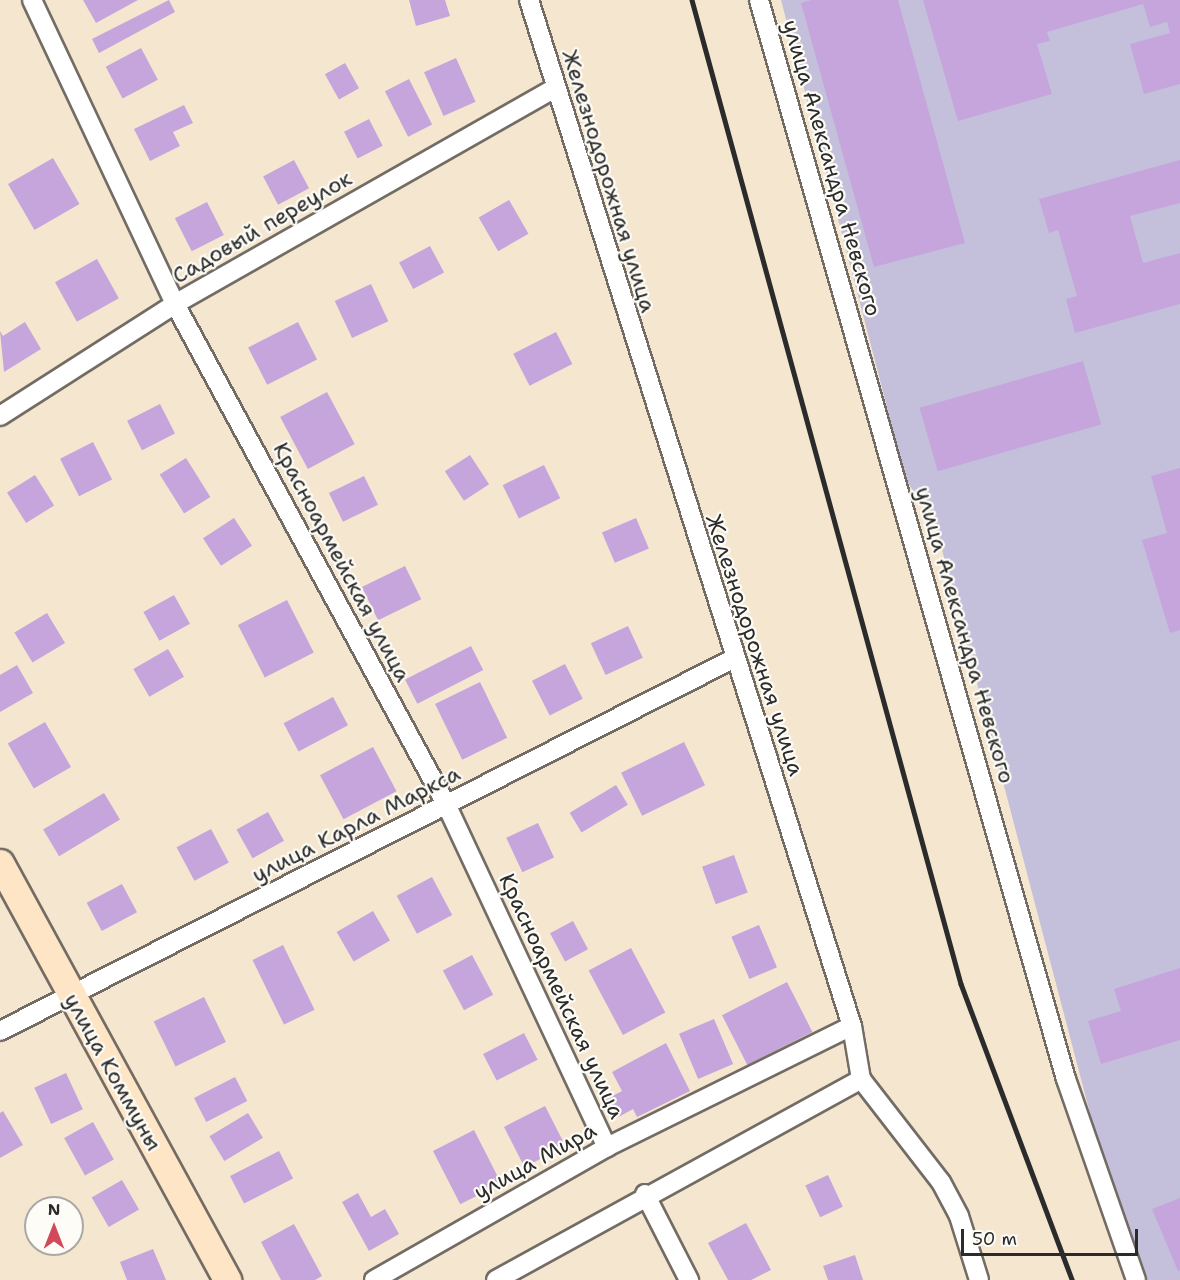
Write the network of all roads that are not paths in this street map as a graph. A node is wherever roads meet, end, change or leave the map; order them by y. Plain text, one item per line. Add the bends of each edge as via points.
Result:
1 (32, 0) edge
2 (529, 0) edge
3 (759, 0) edge
4 (554, 89) junction
5 (176, 304) junction
6 (0, 416) edge
7 (733, 659) junction
8 (447, 806) junction
9 (0, 863) edge
10 (71, 995) junction
11 (852, 1026) junction
12 (0, 1031) edge
13 (861, 1079) junction
14 (607, 1148) junction
15 (645, 1194) junction
16 (226, 1280) edge
17 (374, 1280) edge
18 (496, 1280) edge
19 (689, 1280) edge
20 (979, 1280) edge
21 (1136, 1280) edge

1 - 5 street, Красноармейская улица
2 - 4 street, Железнодорожная улица
3 - 21 street, улица Александра Невского via 1066,1079
4 - 5 street, Садовый переулок
4 - 7 street, Железнодорожная улица
5 - 6 street, Садовый переулок
5 - 8 street, Красноармейская улица
7 - 8 street, улица Карла Маркса
7 - 11 street, Железнодорожная улица
8 - 10 street, улица Карла Маркса
8 - 14 street, Красноармейская улица
9 - 10 street, улица Коммуны
10 - 12 street, улица Карла Маркса
10 - 16 street, улица Коммуны
11 - 13 street, Железнодорожная улица
11 - 14 street, улица Мира
13 - 15 street
13 - 20 street, Железнодорожная улица via 941,1182 959,1216
14 - 17 street, улица Мира
15 - 18 street
15 - 19 street

